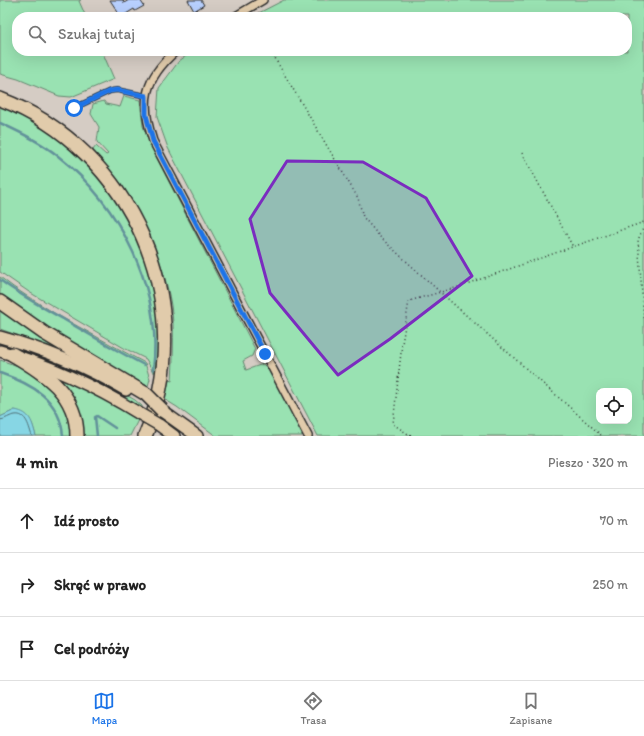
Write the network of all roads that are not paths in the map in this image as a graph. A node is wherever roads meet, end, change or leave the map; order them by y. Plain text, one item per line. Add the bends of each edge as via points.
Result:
1 (259, 1) edge
2 (242, 12) edge
3 (170, 56) edge
4 (146, 96) junction
5 (0, 99) edge
6 (74, 108) dead end
7 (0, 302) edge
8 (0, 337) edge
9 (6, 352) edge
10 (145, 397) junction
11 (163, 412) joint
12 (77, 436) edge
13 (145, 436) edge
14 (174, 436) edge
15 (197, 436) edge
16 (308, 436) edge

1 - 2 street
3 - 4 street via 152,79
4 - 6 lane via 110,91
4 - 16 street via 146,115 153,141
5 - 13 highway via 32,114 78,146 109,179 139,228 158,284 163,310 164,337 159,390
7 - 10 highway via 44,334
8 - 10 main road via 63,358
9 - 12 highway via 37,369 61,390 71,406
9 - 14 main road, bridge via 68,375 106,394
10 - 11 highway, bridge
11 - 15 main road

